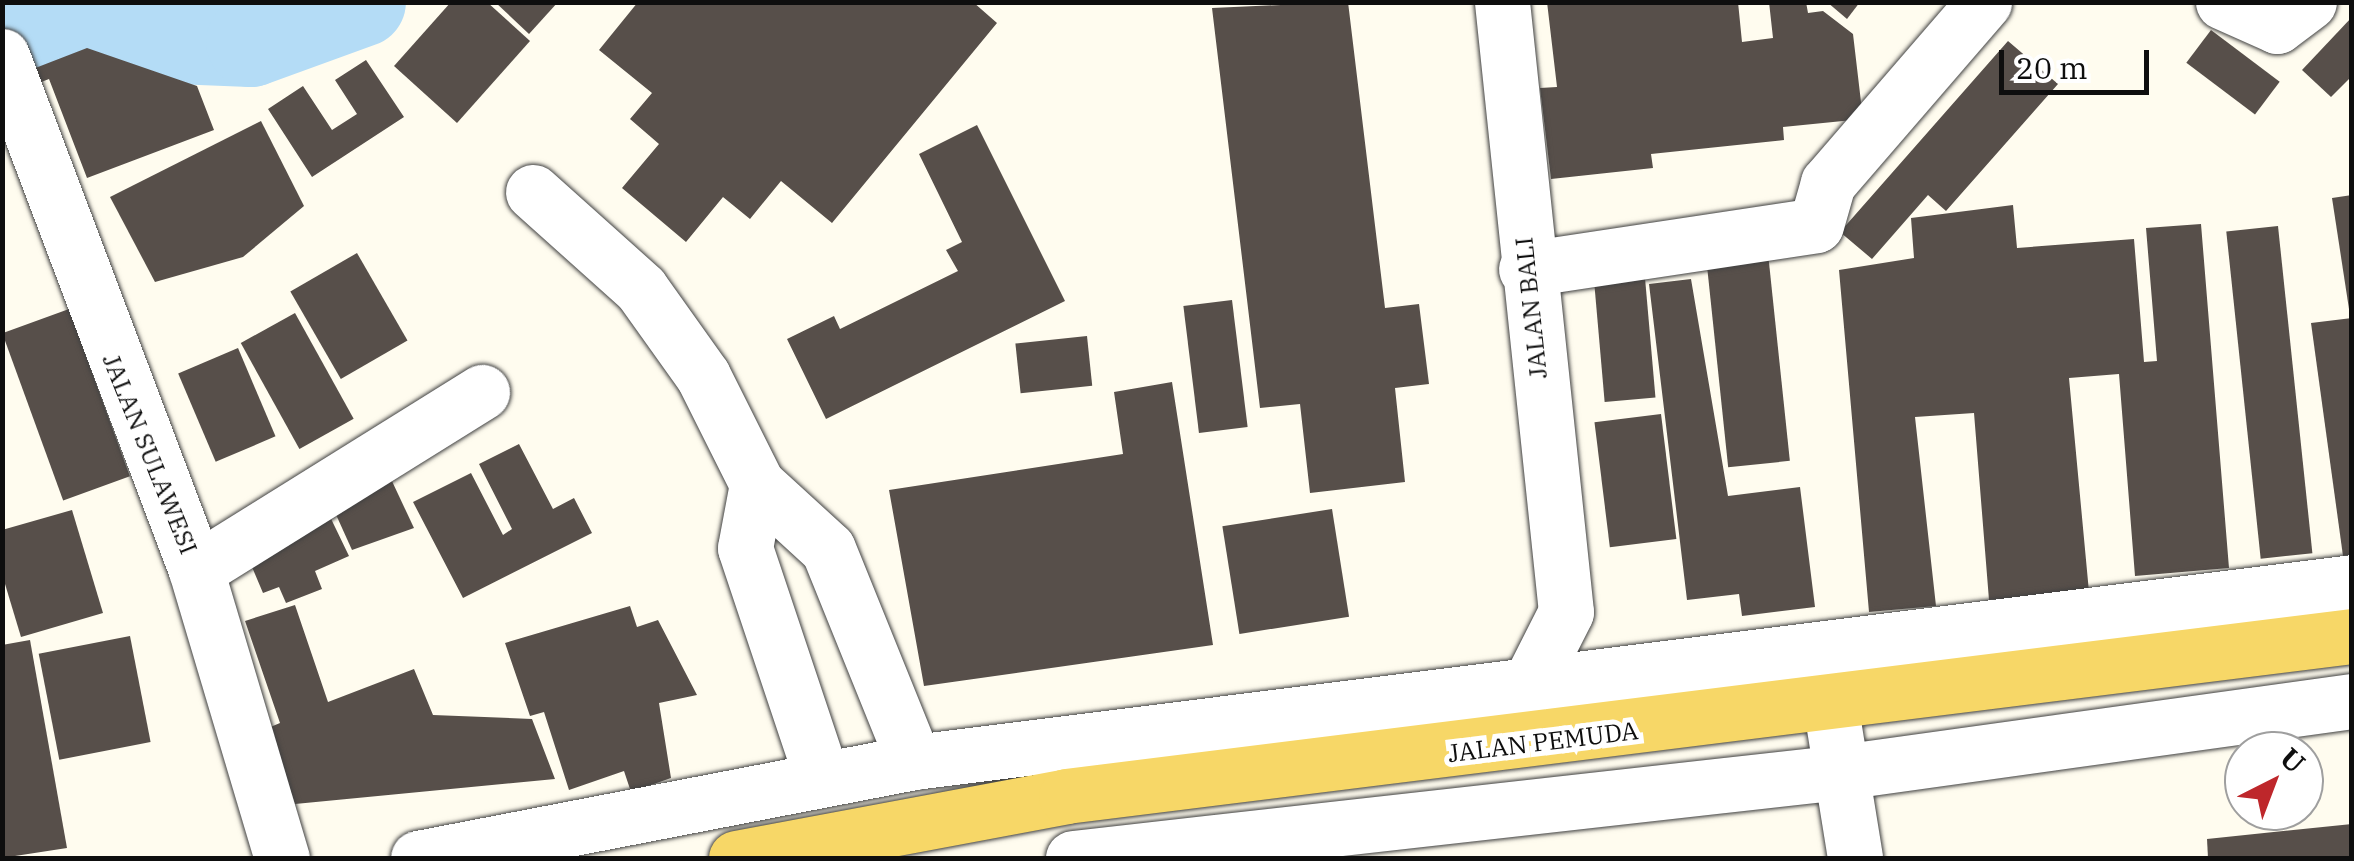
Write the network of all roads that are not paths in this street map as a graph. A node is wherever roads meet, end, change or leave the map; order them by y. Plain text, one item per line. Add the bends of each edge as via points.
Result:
1 (1502, 2) edge
2 (1984, 2) edge
3 (2223, 2) edge
4 (2308, 2) edge
5 (6, 70) edge
6 (533, 192) dead end
7 (1526, 269) junction
8 (482, 392) dead end
9 (758, 484) junction
10 (196, 570) junction
11 (2352, 582) edge
12 (1566, 612) junction
13 (2352, 636) edge
14 (2230, 646) junction
15 (1622, 673) junction
16 (1534, 678) junction
17 (2352, 701) edge
18 (1830, 704) junction
19 (2238, 712) junction
20 (1632, 732) junction
21 (1552, 740) junction
22 (1449, 754) junction
23 (914, 762) junction
24 (1841, 772) junction
25 (822, 778) junction
26 (1066, 796) junction
27 (1463, 817) junction
28 (282, 858) edge
29 (418, 858) edge
30 (736, 858) edge
31 (1077, 858) edge
32 (1855, 858) edge

1 - 7 street, JALAN BALI
2 - 7 street via 1828,183 1816,225
3 - 4 street via 2277,26
5 - 10 street, JALAN SULAWESI
6 - 9 street via 641,290 703,376
7 - 12 street, JALAN BALI
8 - 10 street
9 - 23 street via 828,548
9 - 25 street via 745,548
10 - 28 street, JALAN SULAWESI
11 - 15 street
12 - 15 street
12 - 16 street
13 - 14 main road, JALAN PEMUDA
14 - 18 main road, JALAN PEMUDA
14 - 19 street
15 - 16 street
15 - 20 street
16 - 21 street
16 - 23 street
17 - 19 street
18 - 20 main road, JALAN PEMUDA
18 - 24 street
19 - 24 street
20 - 21 main road, JALAN PEMUDA
21 - 22 main road, JALAN PEMUDA
22 - 26 main road, JALAN PEMUDA
22 - 27 street
23 - 25 street
24 - 27 street
24 - 32 street
25 - 29 street
26 - 30 main road, JALAN PEMUDA
26 - 31 street
27 - 31 street

